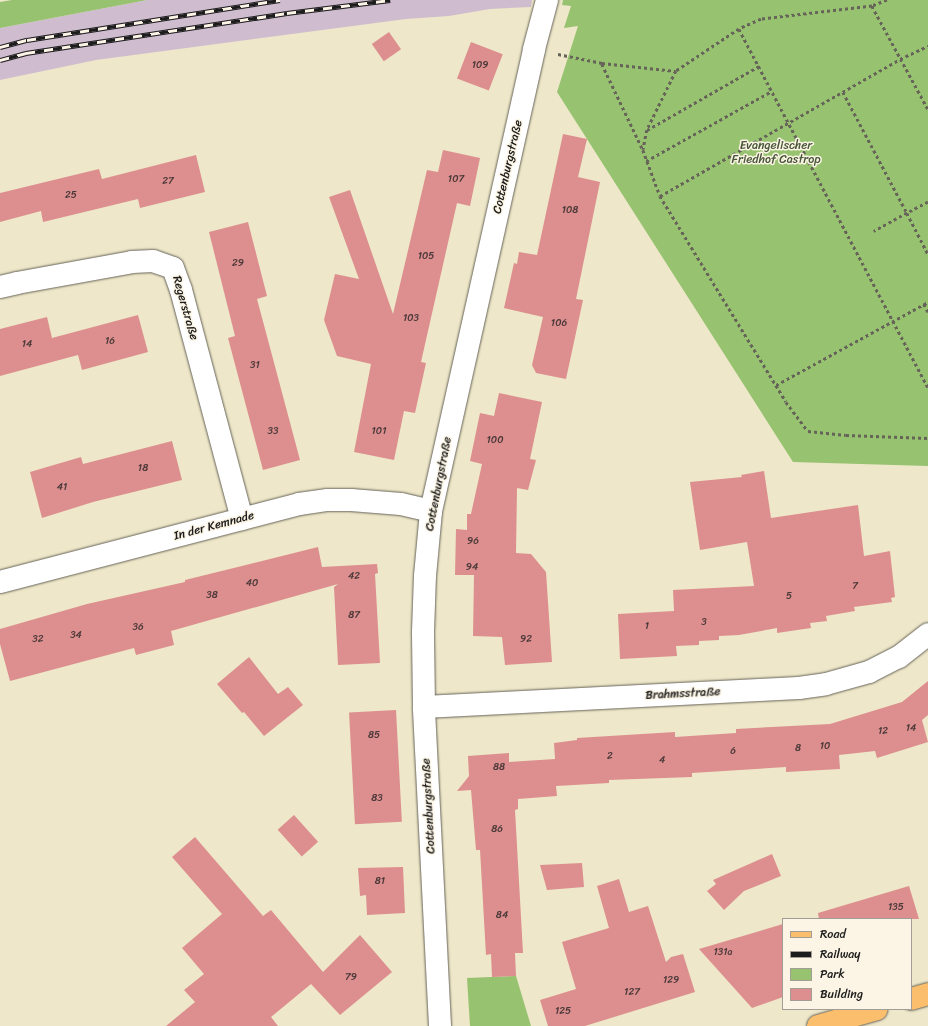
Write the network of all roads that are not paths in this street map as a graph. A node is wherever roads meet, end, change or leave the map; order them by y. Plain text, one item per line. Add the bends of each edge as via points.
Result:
1 (547, 0) edge
2 (0, 287) edge
3 (431, 511) junction
4 (242, 519) junction
5 (0, 582) edge
6 (928, 634) edge
7 (424, 707) junction
8 (928, 994) edge
9 (912, 999) edge
10 (873, 1010) edge
11 (440, 1026) edge
12 (818, 1026) edge

1 - 3 street, Cottenburgstraße
2 - 4 street, Regerstraße via 132,262 153,261 173,268
3 - 4 street, In der Kemnade via 401,504 328,500 299,504
3 - 7 street, Cottenburgstraße via 425,576
4 - 5 street, In der Kemnade
6 - 7 street, Brahmsstraße via 899,657 869,672 826,684 799,688
7 - 11 street, Cottenburgstraße
8 - 9 main road
10 - 12 main road

